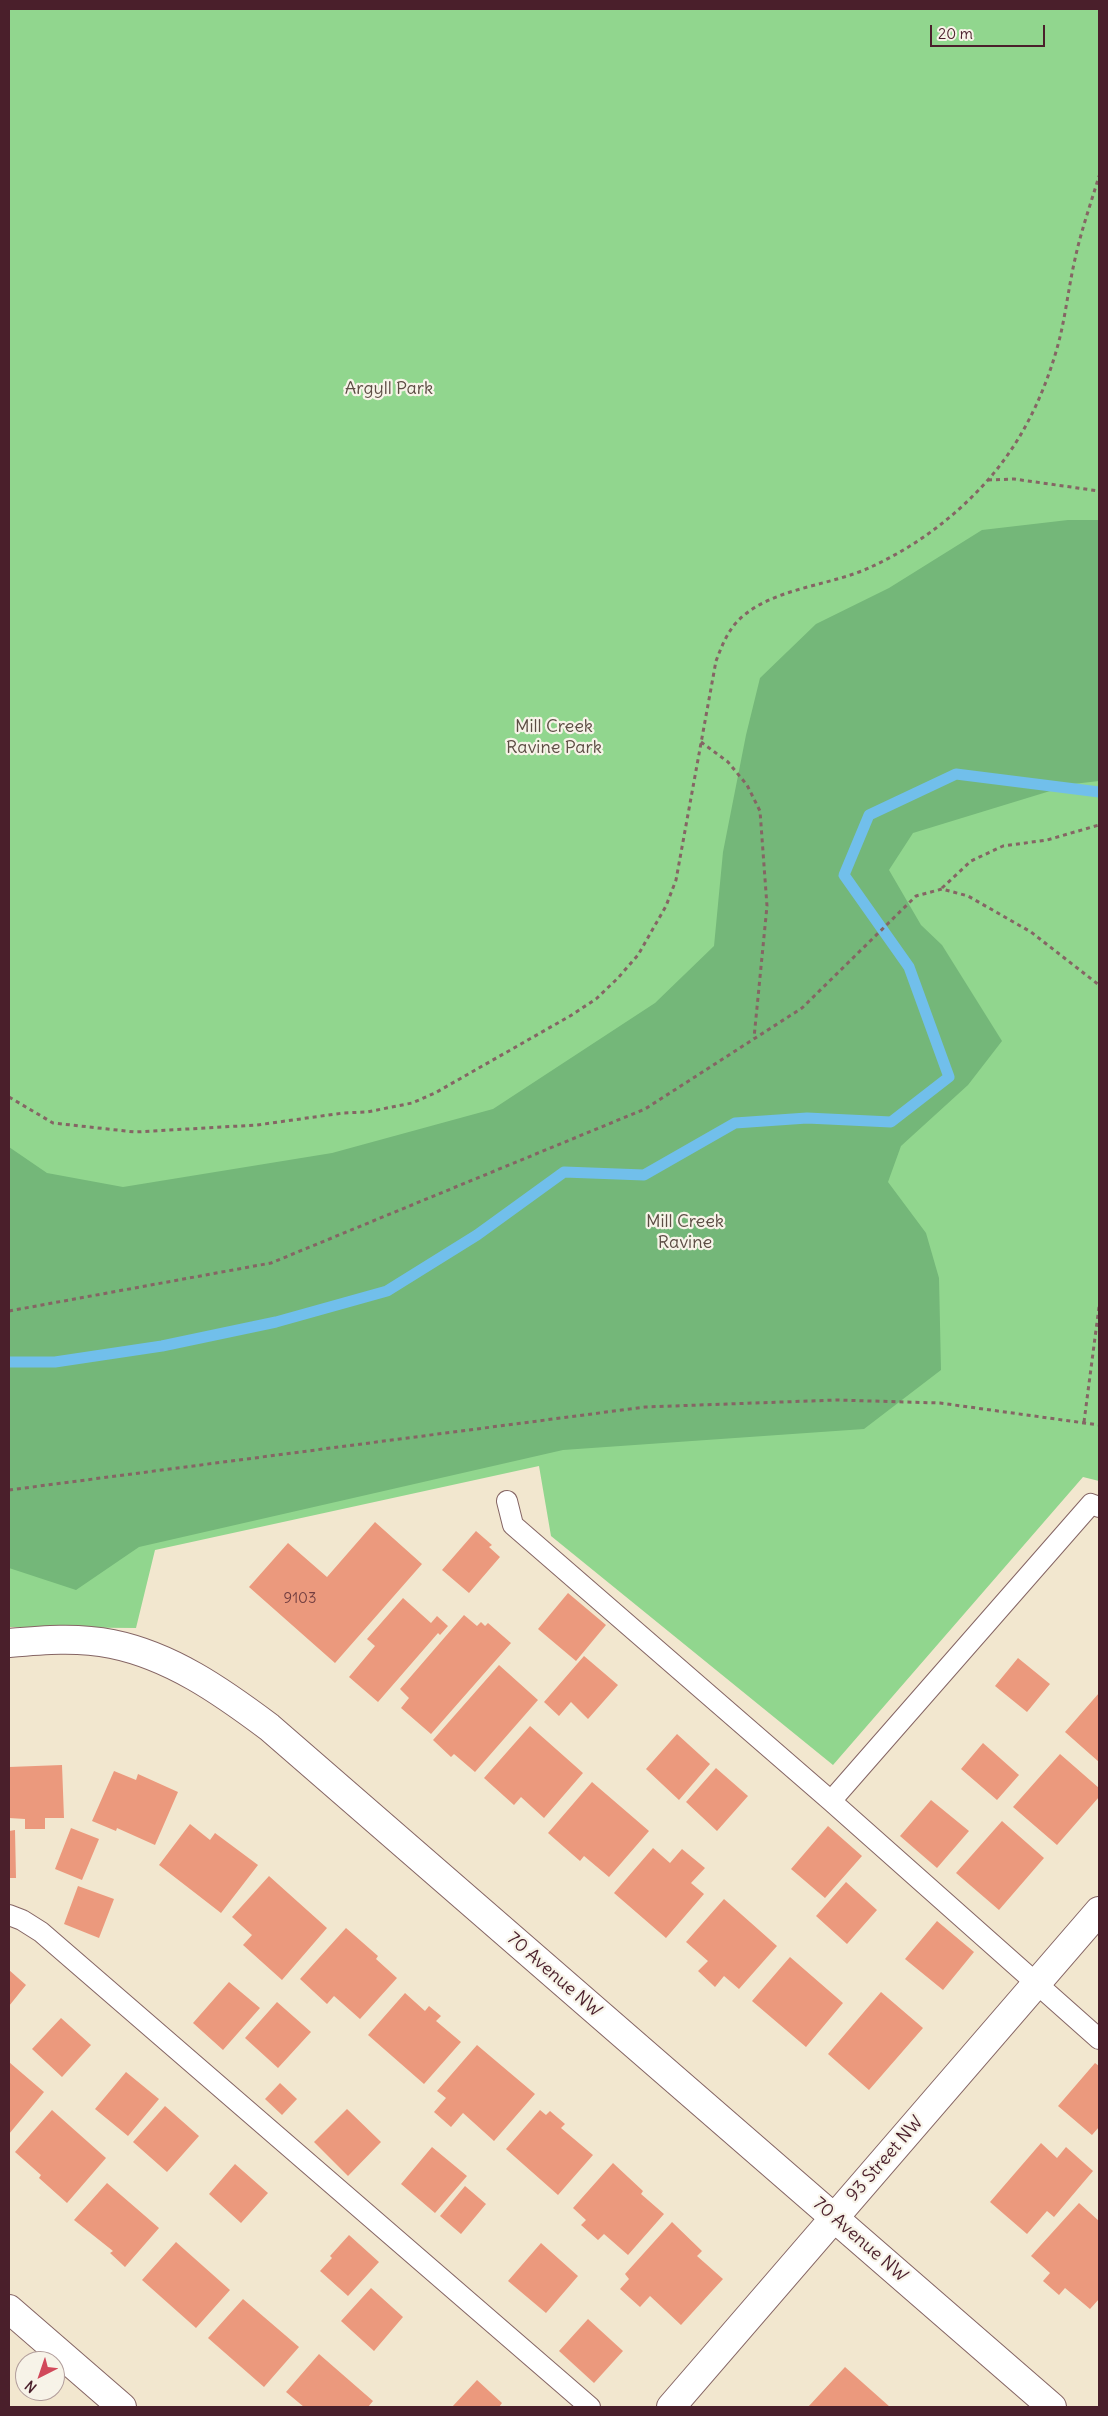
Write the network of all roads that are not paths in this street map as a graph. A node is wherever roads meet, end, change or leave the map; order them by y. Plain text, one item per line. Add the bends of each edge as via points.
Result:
1 (507, 1501) dead end
2 (1099, 1507) edge
3 (9, 1643) edge
4 (830, 1800) junction
5 (1099, 1911) edge
6 (9, 1915) edge
7 (1036, 1984) junction
8 (1099, 2039) edge
9 (834, 2218) junction
10 (9, 2309) edge
11 (122, 2407) edge
12 (590, 2407) edge
13 (671, 2407) edge
14 (1052, 2407) edge

1 - 4 lane via 512,1525
2 - 4 lane via 1091,1504
3 - 9 street, 70 Avenue NW via 50,1640 111,1644 151,1655 215,1688 269,1727
4 - 7 lane
5 - 7 street, 93 Street NW
6 - 12 lane via 41,1932
7 - 8 lane
7 - 9 street, 93 Street NW
9 - 13 street, 93 Street NW
9 - 14 street, 70 Avenue NW
10 - 11 street

